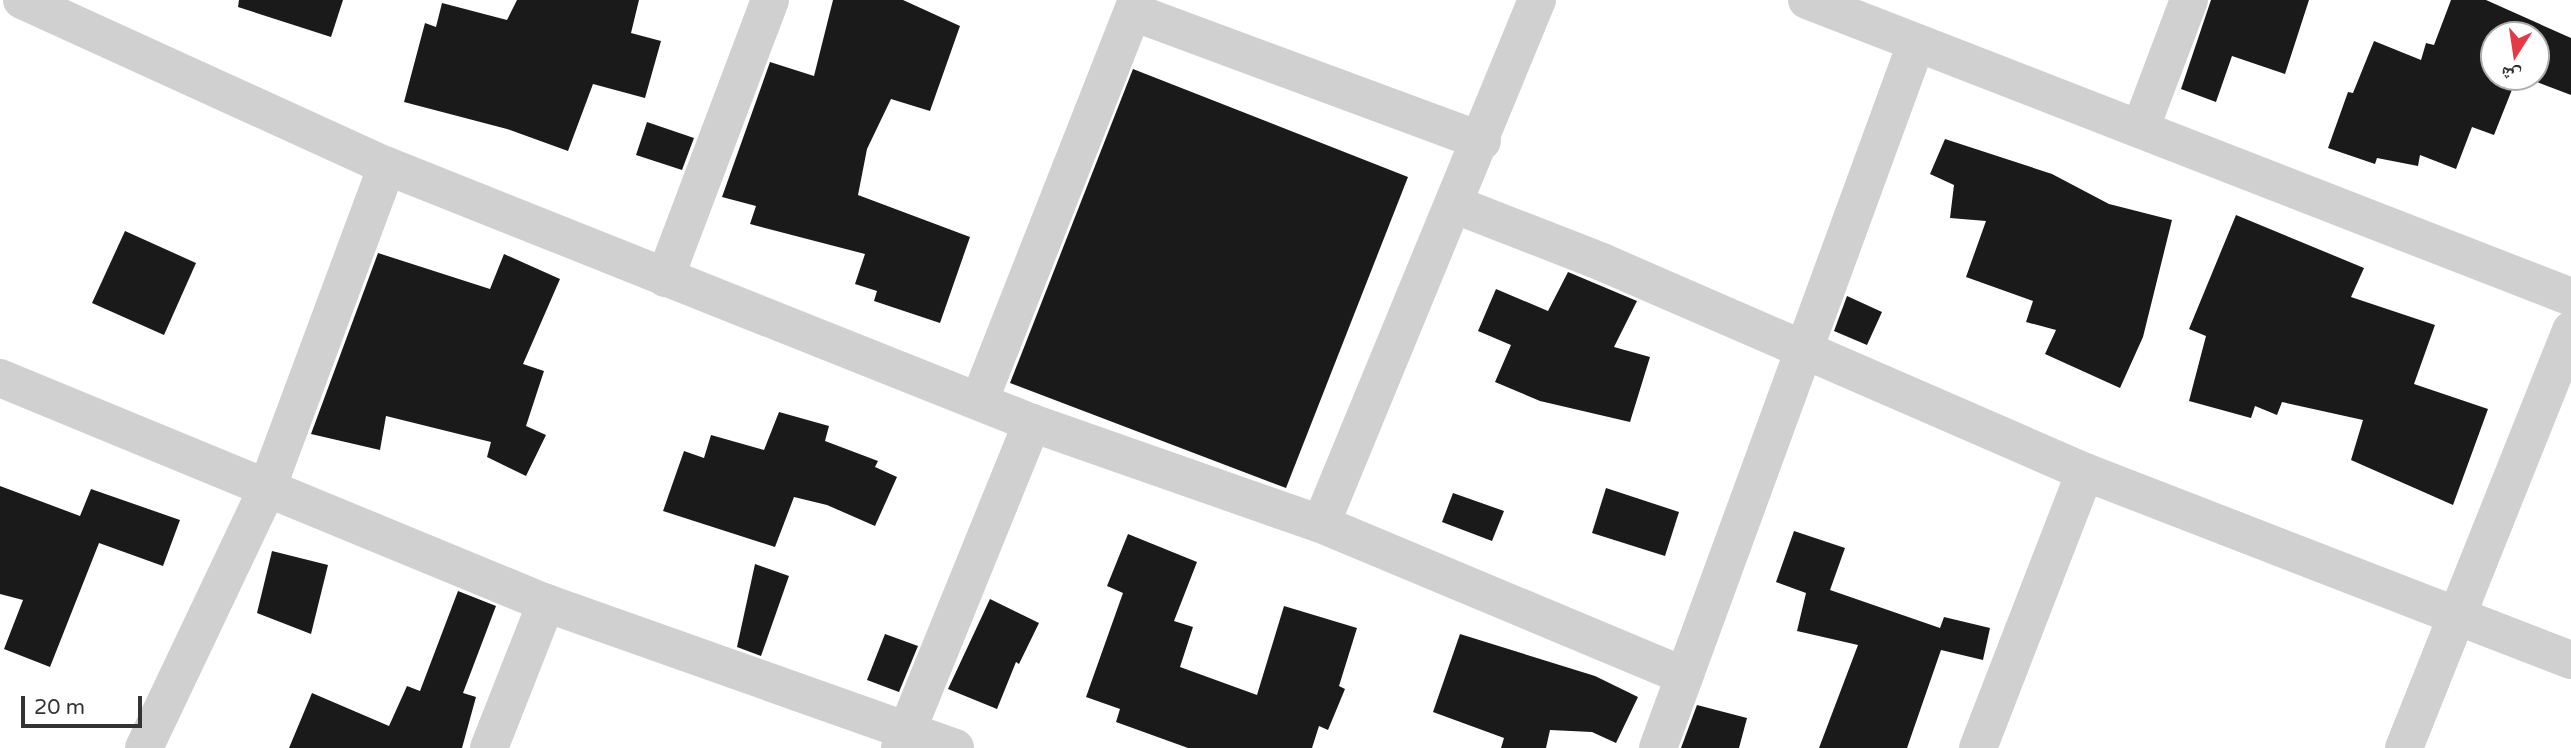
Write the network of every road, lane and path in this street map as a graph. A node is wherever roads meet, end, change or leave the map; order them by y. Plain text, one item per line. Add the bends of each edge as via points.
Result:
1 (771, 0) edge
2 (1537, 0) edge
3 (1807, 0) edge
4 (2189, 0) edge
5 (28, 1) edge
6 (1135, 6) edge
7 (1916, 44) junction
8 (2141, 127) junction
9 (1482, 141) junction
10 (387, 166) junction
11 (1456, 205) junction
12 (665, 278) junction
13 (2571, 298) edge
14 (2571, 330) edge
15 (1806, 353) junction
16 (0, 378) edge
17 (980, 399) junction
18 (1032, 423) junction
19 (2085, 472) junction
20 (266, 491) junction
21 (1321, 524) junction
22 (546, 603) junction
23 (2459, 616) junction
24 (2571, 660) edge
25 (1685, 676) junction
26 (904, 739) edge
27 (144, 748) edge
28 (489, 748) edge
29 (955, 748) edge
30 (1658, 748) edge
31 (1978, 748) edge
32 (2404, 748) edge

1 - 12 street
2 - 9 street
3 - 7 street
4 - 8 street
5 - 10 street
6 - 9 street
6 - 17 street
7 - 8 street
7 - 15 street
8 - 13 street
9 - 11 street
10 - 12 street
10 - 20 street
11 - 15 street via 1614,268
11 - 21 street
12 - 17 street
14 - 23 street
15 - 19 street
15 - 25 street
16 - 20 street
17 - 18 street
18 - 21 street
18 - 26 street
19 - 23 street
19 - 31 street
20 - 22 street
20 - 27 street
21 - 25 street
22 - 26 street
22 - 28 street
23 - 24 street
23 - 32 street
25 - 30 street
26 - 29 street

